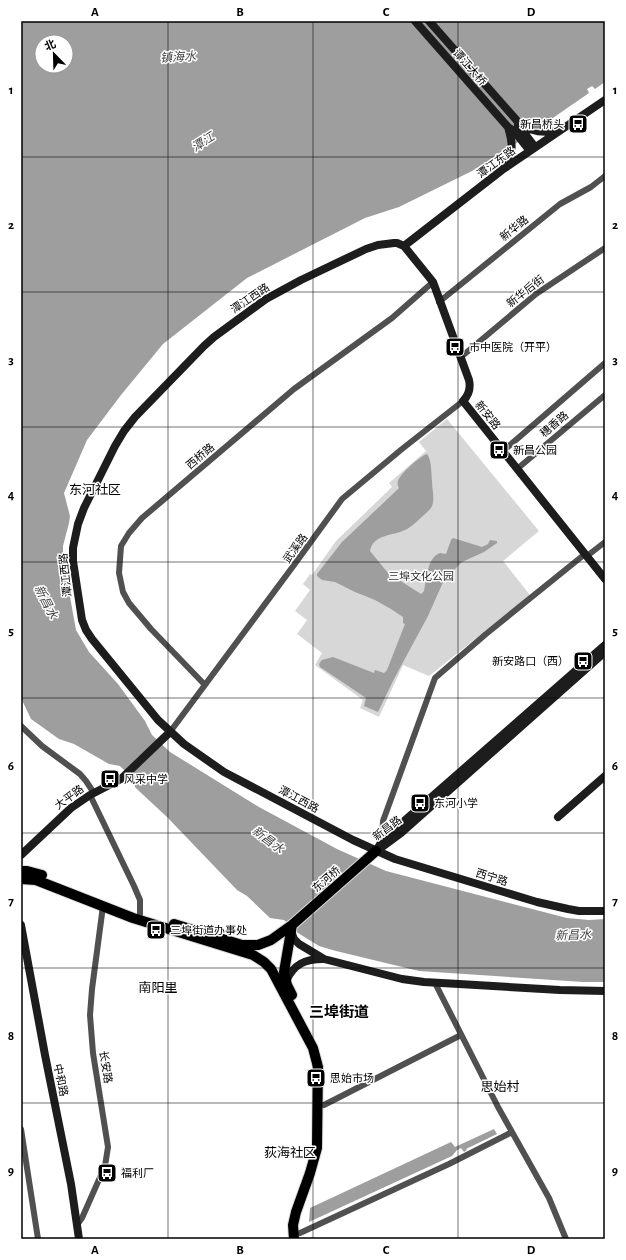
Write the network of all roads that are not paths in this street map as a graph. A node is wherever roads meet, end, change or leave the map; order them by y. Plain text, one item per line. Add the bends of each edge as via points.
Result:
1 (415, 21) edge
2 (429, 21) edge
3 (605, 100) edge
4 (516, 120) junction
5 (508, 127) junction
6 (561, 130) junction
7 (532, 149) junction
8 (502, 170) junction
9 (605, 176) edge
10 (419, 235) junction
11 (390, 243) junction
12 (404, 246) junction
13 (605, 248) edge
14 (433, 282) junction
15 (439, 302) junction
16 (461, 357) junction
17 (605, 363) edge
18 (605, 395) edge
19 (463, 401) junction
20 (503, 451) junction
21 (517, 469) junction
22 (605, 542) edge
23 (586, 555) junction
24 (605, 579) edge
25 (605, 645) edge
26 (605, 652) edge
27 (205, 685) junction
28 (21, 726) edge
29 (170, 732) junction
30 (605, 776) edge
31 (92, 794) junction
32 (558, 818) dead end
33 (382, 841) junction
34 (376, 850) junction
35 (21, 855) edge
36 (21, 871) edge
37 (21, 879) edge
38 (103, 906) junction
39 (605, 911) edge
40 (140, 914) junction
41 (21, 925) edge
42 (291, 927) junction
43 (286, 953) junction
44 (324, 959) junction
45 (264, 962) junction
46 (286, 981) junction
47 (435, 983) junction
48 (605, 991) edge
49 (461, 1035) junction
50 (324, 1105) junction
51 (21, 1129) edge
52 (512, 1132) junction
53 (77, 1225) junction
54 (298, 1237) edge
55 (38, 1239) edge
56 (79, 1239) edge
57 (566, 1239) edge

1 - 5 street, 谭江大桥
2 - 4 street, 谭江大桥
3 - 6 street, 潭江东路
4 - 6 street via 536,131
4 - 7 street
5 - 7 street, 谭江大桥
5 - 8 street via 512,137 512,149
6 - 7 street, 潭江东路
7 - 8 street, 潭江东路
8 - 10 street, 潭江东路
9 - 15 street, 新华路 via 591,188 560,204
10 - 11 street
10 - 12 street, 潭江东路
11 - 12 street, 潭江西路
11 - 29 street, 潭江西路 via 366,249 301,280 266,299 214,337 124,431 84,508 75,540 73,561 84,627 126,683
12 - 14 street, 新安路
13 - 16 street, 新华后街 via 536,294
14 - 15 street, 新安路
14 - 27 street, 西桥路 via 392,318 294,389 142,518 124,540 120,552 119,573 127,602
15 - 16 street, 新安路
16 - 19 street, 新安路 via 470,388 468,396
17 - 20 street
18 - 21 street, 穗香路
19 - 20 street, 新安路
19 - 27 street, 武溪路 via 342,499
20 - 21 street, 新安路
21 - 23 street, 新安路
22 - 23 street
23 - 24 street, 新安路
23 - 33 street via 435,678 383,821
25 - 33 street, 新昌路
26 - 34 street, 新昌路 via 397,836
27 - 29 street, 武溪路
28 - 31 street via 42,746 80,774
29 - 31 street, 大平路 via 121,779
29 - 34 street, 潭江西路 via 224,772
30 - 32 street
31 - 35 street, 大平路 via 64,814
31 - 40 street via 140,900
33 - 34 street, 新昌路
34 - 39 street, 西宁路 via 395,859 537,902 579,911
34 - 42 main road, 东河桥
36 - 40 main road, 东河桥 via 38,873
37 - 38 main road via 41,882
38 - 45 main road via 133,918 253,955
38 - 53 street, 长安路 via 90,1015 93,1052 108,1147 105,1166
40 - 42 main road, 东河桥 via 246,946 267,942
41 - 53 street, 中和路
42 - 43 main road
42 - 44 street via 294,939 299,944
43 - 45 main road via 280,962
43 - 46 main road
44 - 46 street via 301,962
44 - 47 street via 402,979
45 - 54 main road via 271,969 300,1022 313,1048 318,1067 317,1148 293,1225
46 - 50 main road via 321,1052 325,1074
47 - 48 street
47 - 49 street
49 - 50 street
49 - 52 street
50 - 54 main road via 323,1148 302,1214
51 - 55 street
52 - 54 street
52 - 57 street via 549,1198
53 - 56 street, 中和路

